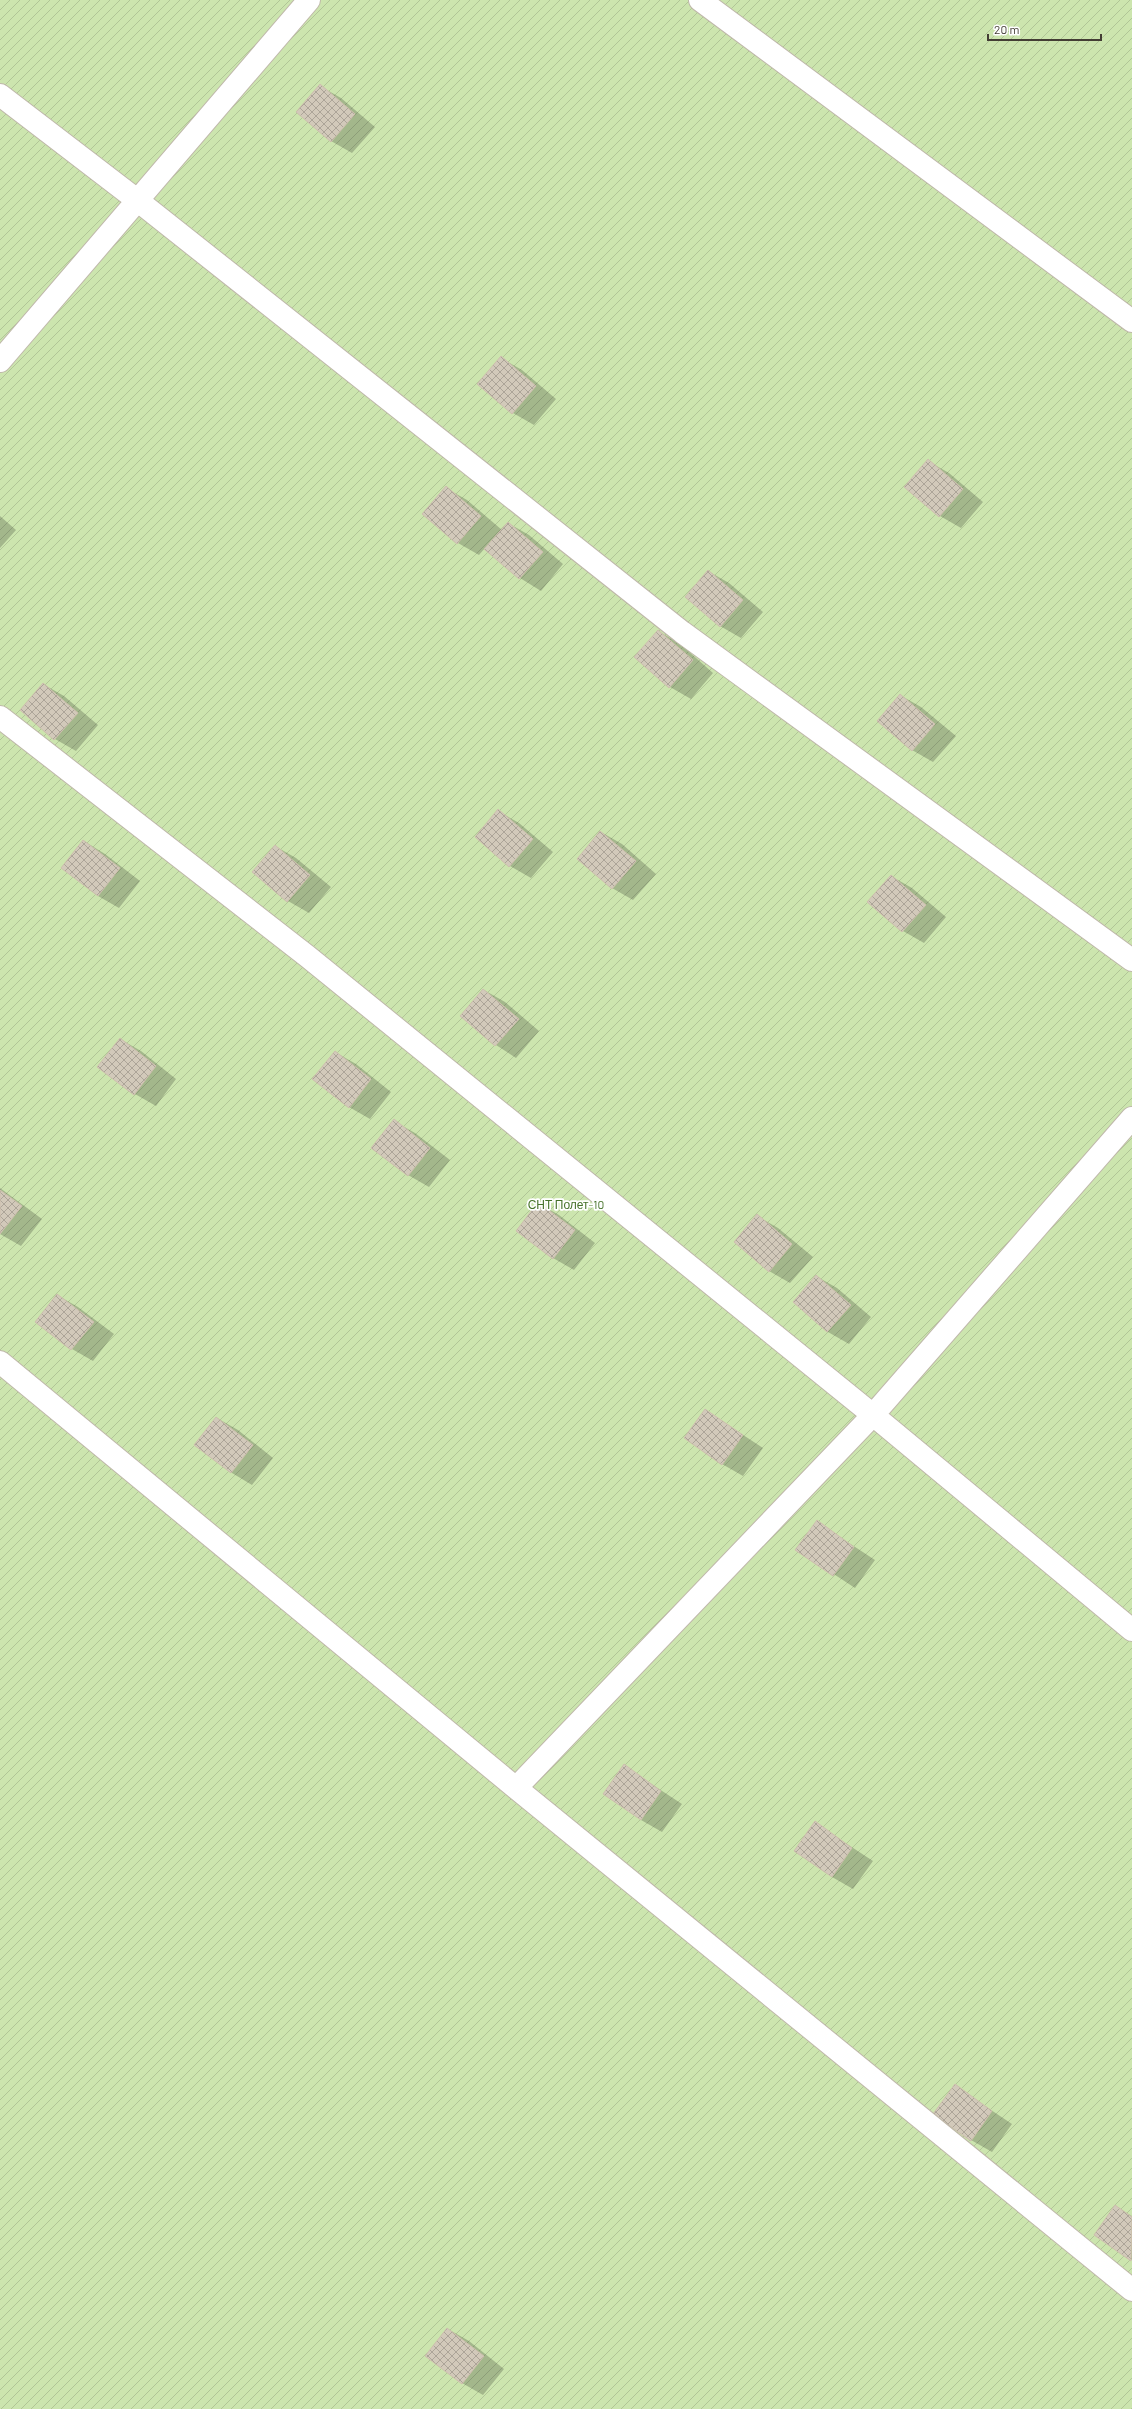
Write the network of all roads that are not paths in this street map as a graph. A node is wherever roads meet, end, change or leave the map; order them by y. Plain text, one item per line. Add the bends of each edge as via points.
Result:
1 (309, 0) edge
2 (700, 0) edge
3 (0, 95) edge
4 (137, 200) junction
5 (1132, 321) edge
6 (0, 361) edge
7 (0, 717) edge
8 (1132, 960) edge
9 (1132, 1118) edge
10 (0, 1362) edge
11 (873, 1415) junction
12 (1132, 1630) edge
13 (516, 1788) junction
14 (1132, 2290) edge

1 - 4 lane
2 - 5 lane
3 - 4 lane
4 - 6 lane
4 - 8 lane via 682,632
7 - 11 lane via 307,956
9 - 11 lane
10 - 13 lane
11 - 12 lane
11 - 13 lane
13 - 14 lane

